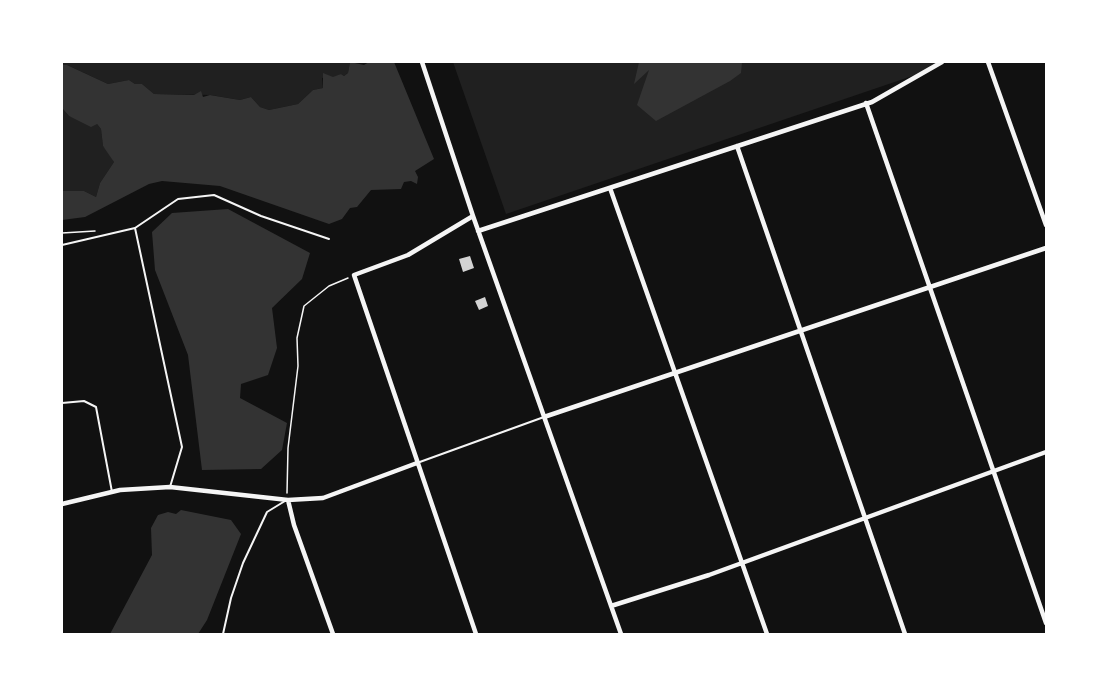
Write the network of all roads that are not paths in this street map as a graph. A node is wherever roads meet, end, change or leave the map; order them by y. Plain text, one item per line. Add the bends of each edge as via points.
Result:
1 (422, 62) edge
2 (942, 62) edge
3 (988, 62) edge
4 (866, 103) junction
5 (737, 146) junction
6 (610, 188) junction
7 (473, 216) junction
8 (1047, 225) edge
9 (135, 228) junction
10 (478, 231) junction
11 (329, 239) dead end
12 (62, 244) edge
13 (1047, 248) edge
14 (930, 288) junction
15 (801, 332) junction
16 (676, 374) junction
17 (62, 403) edge
18 (544, 417) junction
19 (1047, 452) edge
20 (417, 463) junction
21 (994, 471) junction
22 (171, 488) junction
23 (112, 492) junction
24 (288, 500) junction
25 (62, 504) edge
26 (865, 519) junction
27 (741, 561) junction
28 (611, 606) junction
29 (1047, 623) edge
30 (223, 634) edge
31 (333, 634) edge
32 (477, 634) edge
33 (621, 634) edge
34 (767, 634) edge
35 (905, 634) edge

1 - 7 street
2 - 4 street
3 - 8 street
4 - 5 street
4 - 14 street
5 - 6 street
5 - 15 street
6 - 10 street
6 - 16 street
7 - 10 street
7 - 20 street via 408,255 354,276
9 - 11 lane via 178,199 214,195
9 - 12 lane
9 - 22 lane via 182,447
10 - 18 street
13 - 14 street
14 - 15 street
14 - 21 street
15 - 16 street
15 - 26 street
16 - 18 street
16 - 27 street
17 - 23 lane via 84,401 96,407
18 - 20 lane
18 - 28 street
19 - 21 street
20 - 24 street via 323,498
20 - 32 street
21 - 26 street
21 - 29 street
22 - 23 street
22 - 24 street
23 - 25 street
24 - 30 lane via 267,512 243,563
24 - 31 street
26 - 27 street
26 - 35 street
27 - 28 street
27 - 34 street
28 - 33 street

